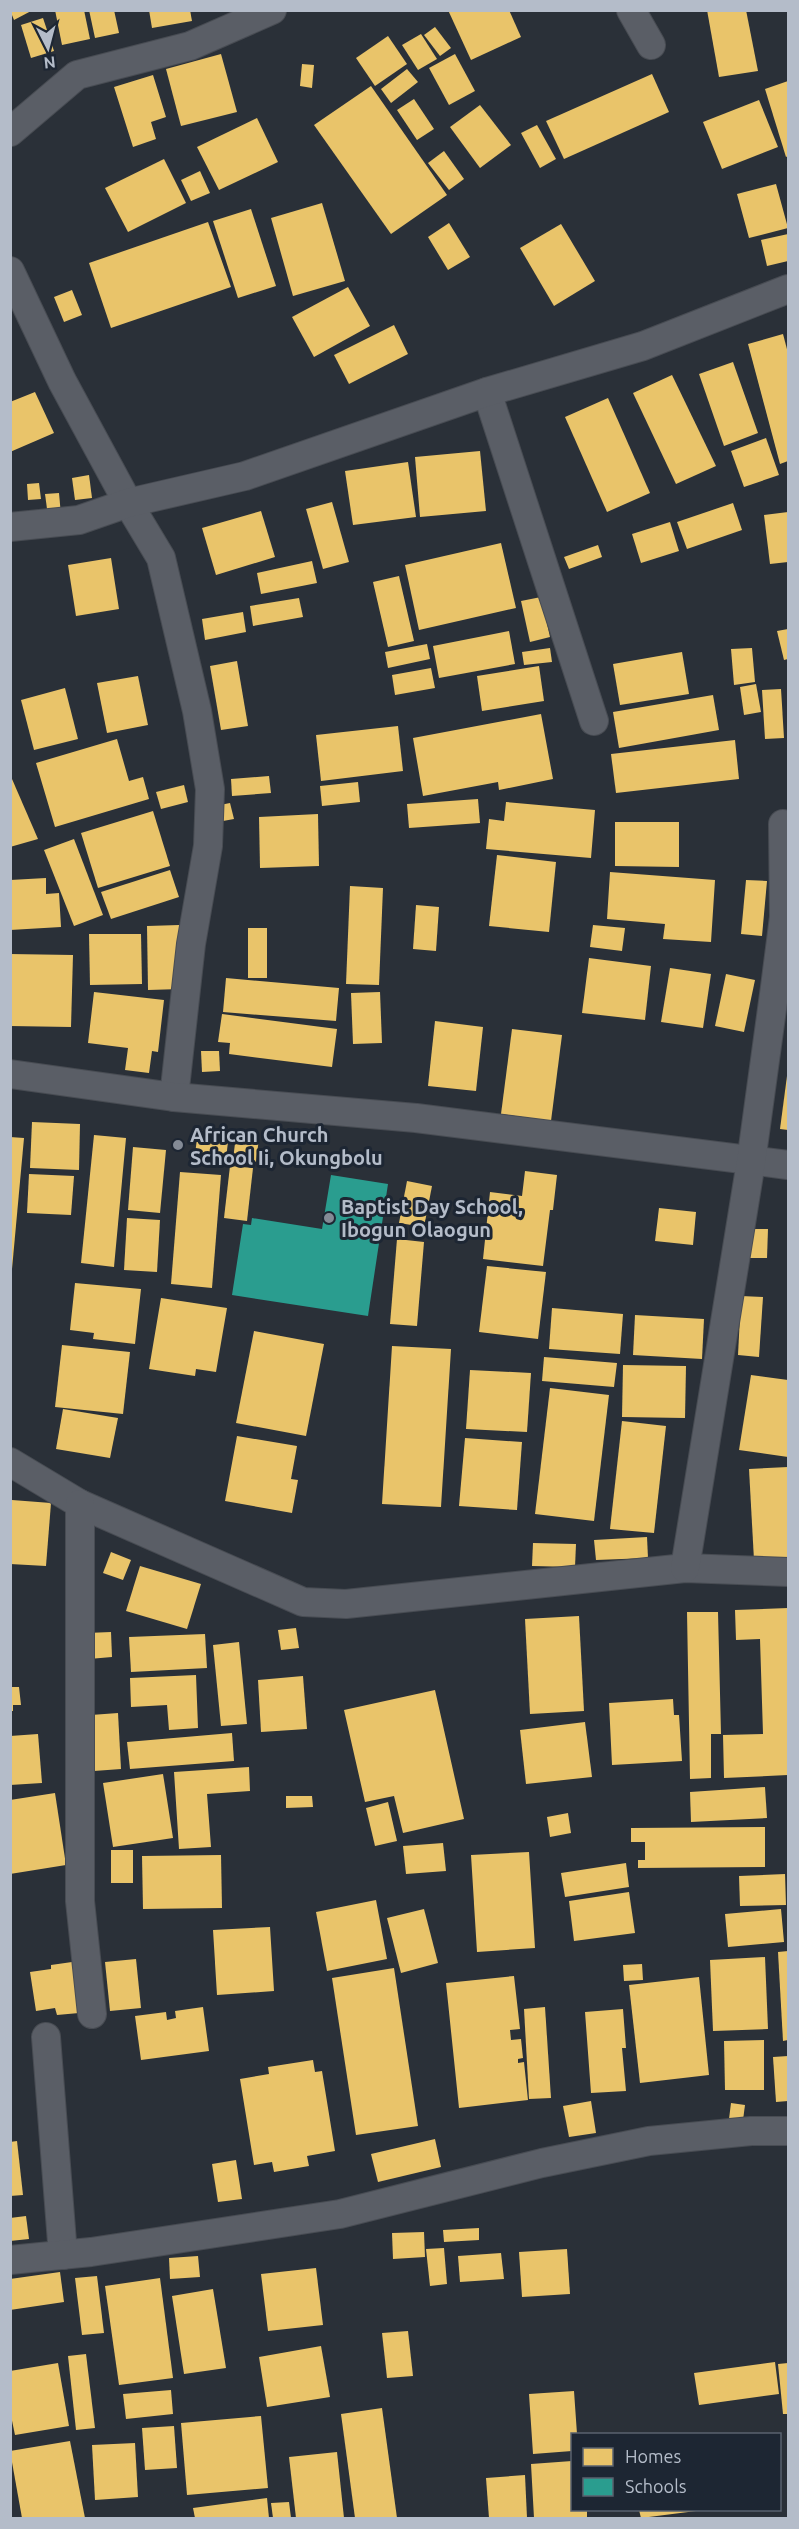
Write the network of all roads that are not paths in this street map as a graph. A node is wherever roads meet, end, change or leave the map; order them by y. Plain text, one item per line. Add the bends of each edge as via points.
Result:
1 (272, 10) edge
2 (631, 10) edge
3 (651, 45) dead end
4 (10, 132) edge
5 (10, 271) edge
6 (789, 289) edge
7 (487, 392) junction
8 (128, 503) junction
9 (10, 527) edge
10 (594, 722) dead end
11 (783, 824) dead end
12 (10, 1074) edge
13 (174, 1097) junction
14 (751, 1162) junction
15 (789, 1165) edge
16 (10, 1462) edge
17 (80, 1504) junction
18 (685, 1568) junction
19 (789, 1572) edge
20 (92, 2014) dead end
21 (46, 2037) dead end
22 (789, 2131) edge
23 (63, 2254) junction
24 (10, 2260) edge

1 - 4 street via 190,46 77,75
2 - 3 street
5 - 8 street via 62,381
6 - 7 street via 643,346
7 - 8 street via 245,476
7 - 10 street
8 - 9 street via 79,520
8 - 13 street via 161,558 197,711 210,789 208,846 191,944
11 - 14 street via 784,917
12 - 13 street
13 - 14 street via 416,1118
14 - 15 street
14 - 18 street
16 - 17 street
17 - 18 street via 303,1602 346,1604
17 - 20 street via 80,1901
18 - 19 street
21 - 23 street
22 - 23 street via 649,2141 542,2163 340,2214
23 - 24 street

